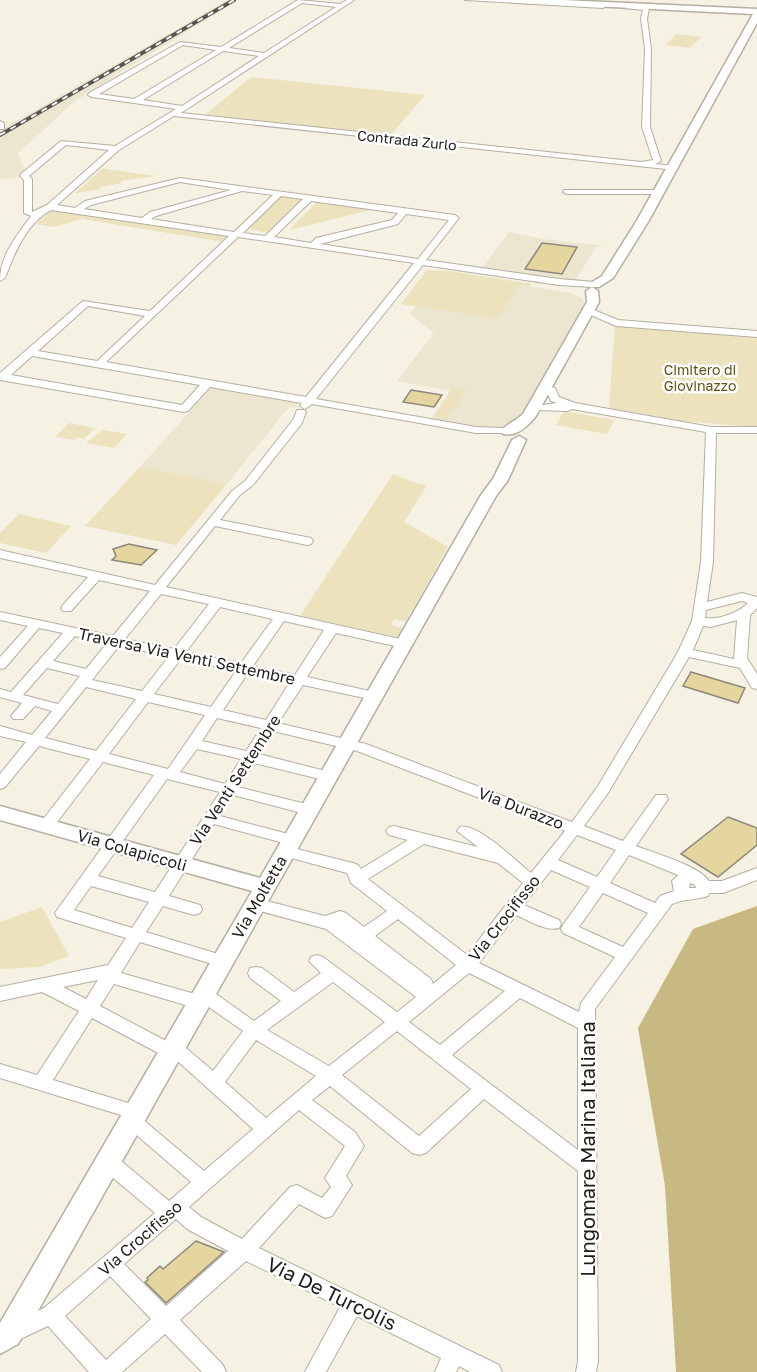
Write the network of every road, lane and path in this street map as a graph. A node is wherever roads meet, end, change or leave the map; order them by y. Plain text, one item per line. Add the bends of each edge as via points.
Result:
1 (351, 0) edge
2 (468, 0) edge
3 (511, 0) edge
4 (559, 0) edge
5 (757, 4) edge
6 (646, 5) edge
7 (341, 6) junction
8 (736, 11) junction
9 (757, 13) edge
10 (749, 29) junction
11 (223, 48) junction
12 (266, 55) junction
13 (136, 101) junction
14 (183, 108) junction
15 (174, 114) junction
16 (116, 148) junction
17 (679, 156) junction
18 (639, 165) junction
19 (655, 166) junction
20 (669, 173) junction
21 (244, 189) junction
22 (567, 192) dead end
23 (659, 192) junction
24 (279, 194) junction
25 (309, 198) junction
26 (50, 207) junction
27 (76, 211) junction
28 (404, 211) junction
29 (36, 215) junction
30 (144, 221) junction
31 (236, 235) junction
32 (267, 239) junction
33 (313, 246) junction
34 (421, 262) junction
35 (0, 278) edge
36 (596, 288) junction
37 (594, 313) junction
38 (152, 314) junction
39 (757, 334) edge
40 (30, 352) junction
41 (99, 364) junction
42 (1, 377) edge
43 (208, 383) junction
44 (551, 390) junction
45 (309, 401) junction
46 (540, 408) junction
47 (757, 430) edge
48 (711, 433) junction
49 (511, 436) junction
50 (213, 522) junction
51 (307, 541) dead end
52 (0, 554) edge
53 (92, 575) junction
54 (159, 590) junction
55 (704, 592) junction
56 (722, 600) junction
57 (756, 602) edge
58 (217, 603) junction
59 (64, 606) dead end
60 (700, 614) junction
61 (744, 614) junction
62 (0, 616) edge
63 (280, 617) junction
64 (36, 624) junction
65 (332, 628) junction
66 (71, 632) junction
67 (118, 640) junction
68 (404, 644) junction
69 (6, 651) edge
70 (685, 652) junction
71 (178, 653) junction
72 (44, 663) junction
73 (0, 665) edge
74 (743, 665) junction
75 (245, 668) junction
76 (87, 678) junction
77 (299, 679) junction
78 (757, 685) edge
79 (0, 693) edge
80 (14, 696) junction
81 (145, 696) junction
82 (374, 696) junction
83 (32, 701) junction
84 (61, 709) junction
85 (214, 712) junction
86 (18, 716) dead end
87 (269, 725) junction
88 (0, 731) edge
89 (36, 740) junction
90 (194, 743) junction
91 (347, 743) junction
92 (99, 756) junction
93 (249, 757) junction
94 (167, 774) junction
95 (328, 776) junction
96 (0, 784) edge
97 (228, 790) junction
98 (661, 799) dead end
99 (309, 810) junction
100 (0, 813) edge
101 (210, 818) junction
102 (46, 826) junction
103 (575, 828) junction
104 (394, 831) dead end
105 (465, 831) dead end
106 (422, 838) junction
107 (112, 844) junction
108 (288, 846) junction
109 (626, 848) junction
110 (503, 859) junction
111 (548, 862) junction
112 (181, 863) junction
113 (757, 874) edge
114 (88, 879) junction
115 (357, 879) junction
116 (532, 883) junction
117 (600, 885) junction
118 (694, 886) junction
119 (260, 895) junction
120 (158, 899) junction
121 (514, 907) junction
122 (194, 909) dead end
123 (658, 911) junction
124 (398, 912) junction
125 (331, 924) junction
126 (553, 924) dead end
127 (135, 935) junction
128 (364, 936) junction
129 (626, 955) junction
130 (222, 961) junction
131 (317, 961) dead end
132 (468, 965) junction
133 (256, 973) dead end
134 (333, 973) junction
135 (111, 974) junction
136 (46, 986) junction
137 (518, 990) junction
138 (431, 993) junction
139 (0, 994) edge
140 (201, 998) junction
141 (293, 1001) junction
142 (90, 1008) junction
143 (395, 1021) junction
144 (587, 1024) junction
145 (254, 1030) junction
146 (172, 1049) junction
147 (440, 1055) junction
148 (0, 1071) edge
149 (329, 1075) junction
150 (214, 1083) junction
151 (41, 1084) junction
152 (484, 1088) junction
153 (299, 1100) junction
154 (133, 1116) junction
155 (266, 1129) junction
156 (107, 1161) junction
157 (588, 1168) junction
158 (205, 1183) junction
159 (173, 1210) junction
160 (244, 1250) junction
161 (111, 1263) junction
162 (353, 1303) junction
163 (40, 1307) junction
164 (165, 1320) junction
165 (4, 1338) edge
166 (455, 1353) junction
167 (105, 1372) edge
168 (216, 1372) edge
169 (315, 1372) edge
170 (445, 1372) edge
171 (492, 1372) edge
172 (586, 1372) edge

1 - 7 street
2 - 6 street
3 - 6 main road
4 - 6 street
5 - 8 main road
6 - 8 main road
6 - 18 street via 646,127 657,161
7 - 11 street via 301,1
7 - 12 street
8 - 9 main road
8 - 10 main road via 746,16
9 - 10 main road
10 - 17 main road
11 - 12 street
11 - 13 street
11 - 13 street via 182,43 92,94
12 - 14 street
13 - 14 street
14 - 15 street
15 - 16 street
15 - 18 street, Contrada Zurlo
16 - 26 street
16 - 29 street via 64,143 24,176 28,179 28,213
17 - 19 street via 669,164
17 - 20 main road
18 - 19 street, Contrada Zurlo
19 - 20 street
20 - 23 main road
21 - 24 street
21 - 27 street via 176,180 88,203
21 - 30 street via 153,214
22 - 23 street
23 - 36 main road via 611,284
24 - 25 street
24 - 31 street
25 - 28 street
25 - 32 street
26 - 27 street
26 - 29 street
27 - 30 street
28 - 33 street via 395,222 319,240
28 - 34 street via 455,218
29 - 35 street via 13,247
30 - 31 street
31 - 32 street
31 - 38 street
32 - 33 street
33 - 34 street
34 - 36 street
34 - 45 street
36 - 37 main road, Via Molfetta via 600,300
36 - 49 main road via 593,302 533,410
37 - 39 street via 622,324
37 - 44 main road, Via Molfetta
38 - 40 street via 86,303
38 - 41 street
40 - 41 street
40 - 42 street
41 - 43 street
42 - 43 street via 184,409
43 - 45 street
44 - 46 main road, Via Molfetta
44 - 48 street via 555,399 565,404
45 - 49 street
45 - 50 street via 256,475
46 - 48 street via 552,406
46 - 49 main road, Via Molfetta
47 - 48 street
48 - 55 street, Via Crocifisso
49 - 68 main road, Via Molfetta via 500,480
50 - 51 street
50 - 54 street
52 - 53 street
53 - 54 street
53 - 59 street
54 - 58 street
54 - 67 street
55 - 56 street
55 - 60 street, Via Crocifisso
56 - 57 street via 742,597
56 - 60 street
57 - 61 street
58 - 63 street
58 - 71 street
60 - 61 street via 711,623
60 - 70 street, Via Crocifisso
61 - 74 street via 740,649
62 - 64 street, Traversa Via Venti Settembre
63 - 65 street
63 - 75 street
64 - 66 street, Traversa Via Venti Settembre
64 - 69 street
65 - 68 street
65 - 77 street, Via Venti Settembre
66 - 67 street, Traversa Via Venti Settembre
66 - 72 street
67 - 71 street, Traversa Via Venti Settembre
67 - 76 street
68 - 82 main road, Via Molfetta
69 - 73 street
70 - 74 street
70 - 103 street, Via Crocifisso via 603,789
71 - 75 street, Traversa Via Venti Settembre
71 - 81 street
72 - 76 street, Via Durazzo
72 - 80 street
74 - 78 street
75 - 77 street, Traversa Via Venti Settembre
75 - 85 street
76 - 81 street, Via Durazzo
76 - 84 street
77 - 82 street, Traversa Via Venti Settembre
77 - 87 street, Via Venti Settembre
79 - 80 street
80 - 83 street
81 - 85 street, Via Durazzo
81 - 92 street
82 - 91 main road, Via Molfetta
83 - 84 street
83 - 86 street
84 - 89 street
85 - 87 street, Via Durazzo
85 - 90 street
87 - 91 street, Via Durazzo
87 - 93 street, Via Venti Settembre
88 - 89 street
89 - 92 street
89 - 96 street
90 - 93 street
90 - 94 street
91 - 95 main road, Via Molfetta
91 - 103 street, Via Durazzo
92 - 94 street
92 - 102 street
93 - 95 street
93 - 97 street, Via Venti Settembre
94 - 97 street
94 - 107 street
95 - 99 main road, Via Molfetta
97 - 99 street
97 - 101 street, Via Venti Settembre
98 - 109 street
99 - 108 main road, Via Molfetta
100 - 102 main road, Via Colapiccoli
101 - 108 street
101 - 112 street, Via Venti Settembre
102 - 107 main road, Via Colapiccoli
103 - 109 street, Via Durazzo
103 - 111 street, Via Crocifisso
104 - 106 street
105 - 110 street
106 - 110 street
106 - 115 street
107 - 112 main road, Via Colapiccoli
107 - 114 street
108 - 115 street via 353,869
108 - 119 main road, Via Molfetta
109 - 117 street
109 - 118 street, Via Durazzo via 678,868
110 - 116 street
111 - 116 street, Via Crocifisso
111 - 117 street
112 - 119 main road, Via Colapiccoli
112 - 120 street, Via Venti Settembre
113 - 118 street, Lungomare Marina Italiana via 723,887
114 - 120 street
114 - 127 street via 63,913
115 - 124 street
116 - 121 street, Via Crocifisso
117 - 123 street
117 - 129 street via 569,929
118 - 123 street, Lungomare Marina Italiana via 666,900
119 - 125 street
119 - 130 main road, Via Molfetta
120 - 122 street
120 - 127 street, Via Venti Settembre
121 - 126 street
121 - 132 street, Via Crocifisso
123 - 129 street, Lungomare Marina Italiana
124 - 128 street
124 - 132 street
125 - 128 street via 331,920 340,917
125 - 138 street
127 - 130 street
127 - 135 street, Via Venti Settembre
128 - 138 street
129 - 144 street, Lungomare Marina Italiana via 587,1008
130 - 140 main road, Via Molfetta
131 - 134 street
132 - 137 street
132 - 138 street, Via Crocifisso
133 - 141 street
134 - 141 street
134 - 143 street
135 - 136 street
135 - 140 street
135 - 142 street, Via Venti Settembre
136 - 139 street
136 - 142 street
137 - 144 street
137 - 147 street
138 - 143 street, Via Crocifisso
140 - 145 street
140 - 146 main road, Via Molfetta
141 - 145 street
142 - 146 street
142 - 151 street, Via Venti Settembre
143 - 147 street
143 - 149 street, Via Crocifisso
144 - 157 street, Lungomare Marina Italiana
145 - 149 street
145 - 150 street
146 - 150 street
146 - 154 main road, Via Molfetta
147 - 152 street
148 - 151 street
149 - 152 street via 419,1147
149 - 153 street, Via Crocifisso
150 - 155 street
151 - 154 street
152 - 157 street
153 - 155 street, Via Crocifisso
153 - 160 street via 355,1146 334,1178 343,1185 325,1210 297,1192
154 - 156 main road, Via Molfetta
154 - 158 street
155 - 158 street, Via Crocifisso
156 - 159 street, Via De Turcolis
156 - 163 main road, Via Molfetta
157 - 172 street, Lungomare Marina Italiana
158 - 159 street, Via Crocifisso
159 - 160 street, Via De Turcolis
159 - 161 street, Via Crocifisso
160 - 162 street, Via De Turcolis
160 - 164 street
161 - 163 street, Via Crocifisso
161 - 164 street
162 - 166 street, Via De Turcolis
162 - 169 street
163 - 165 main road, Via Molfetta
163 - 167 street
164 - 167 street
164 - 168 street
166 - 170 street
166 - 171 street, Via De Turcolis

